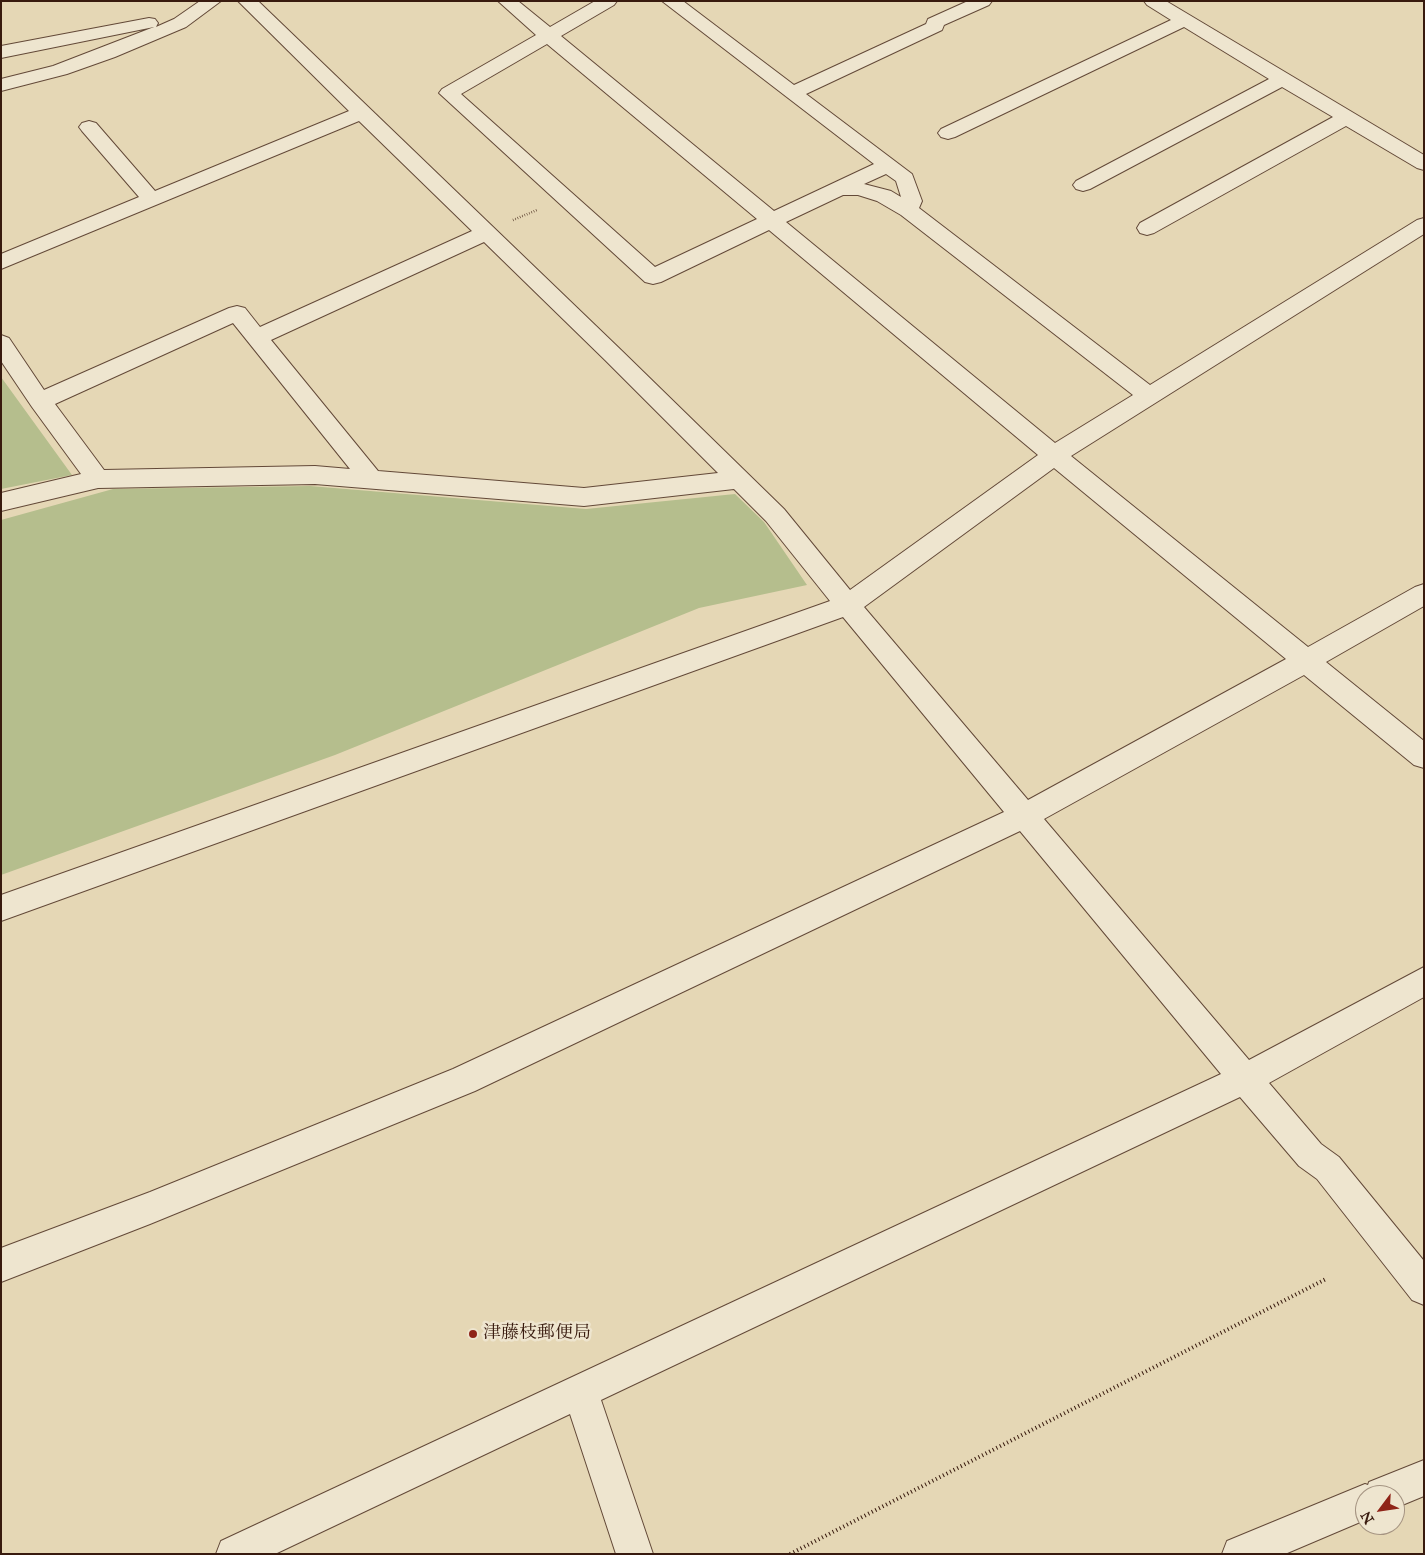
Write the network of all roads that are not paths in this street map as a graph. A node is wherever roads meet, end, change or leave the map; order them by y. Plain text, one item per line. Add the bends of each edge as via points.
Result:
1 (212, 1) edge
2 (247, 1) edge
3 (608, 1) edge
4 (671, 1) edge
5 (983, 1) edge
6 (1153, 1) edge
7 (515, 3) edge
8 (194, 14) junction
9 (1185, 20) junction
10 (549, 35) junction
11 (1, 52) edge
12 (1282, 79) junction
13 (1, 85) edge
14 (792, 93) junction
15 (361, 113) junction
16 (1346, 118) junction
17 (89, 127) dead end
18 (948, 133) dead end
19 (1424, 164) edge
20 (888, 165) junction
21 (1083, 185) dead end
22 (839, 188) junction
23 (152, 200) junction
24 (908, 210) junction
25 (772, 220) junction
26 (1424, 226) edge
27 (1147, 228) dead end
28 (485, 233) junction
29 (1, 262) edge
30 (257, 338) junction
31 (1, 343) edge
32 (1149, 396) junction
33 (40, 401) junction
34 (1054, 455) junction
35 (98, 479) junction
36 (371, 479) junction
37 (737, 480) junction
38 (1, 502) edge
39 (1424, 594) edge
40 (848, 605) junction
41 (1308, 660) junction
42 (1424, 756) edge
43 (1024, 816) junction
44 (1, 908) edge
45 (1424, 981) edge
46 (1245, 1079) junction
47 (1, 1265) edge
48 (1424, 1288) edge
49 (580, 1392) junction
50 (1424, 1478) edge
51 (1405, 1486) edge
52 (1355, 1506) edge
53 (234, 1554) edge
54 (635, 1554) edge
55 (1240, 1554) edge

1 - 8 street
2 - 15 street
3 - 10 street
4 - 14 street
5 - 14 street
6 - 9 street
7 - 10 street
8 - 11 street
8 - 13 street via 108,53 60,70
9 - 12 street
9 - 18 street
10 - 25 street
10 - 25 street via 448,93 653,277
12 - 16 street
12 - 21 street
14 - 20 street
15 - 23 street
15 - 28 street
16 - 19 street
16 - 27 street
17 - 23 street
20 - 22 street
20 - 24 street via 905,178 912,202
22 - 24 street via 884,196
22 - 25 street
23 - 29 street
24 - 32 street
25 - 34 street
26 - 32 street
28 - 30 street
28 - 37 street
30 - 33 street via 237,313
30 - 36 street
31 - 33 street
32 - 34 street
33 - 35 street
34 - 40 street
34 - 41 street
35 - 36 street via 316,475
35 - 38 street
36 - 37 street via 584,497
37 - 40 street via 775,516
39 - 41 street
40 - 43 street
40 - 44 street
41 - 42 street
41 - 43 street
43 - 46 street
43 - 47 street via 464,1080
45 - 46 street
46 - 48 street via 1310,1154 1328,1168
46 - 49 street
49 - 53 street
49 - 54 street
50 - 51 street
52 - 55 street

